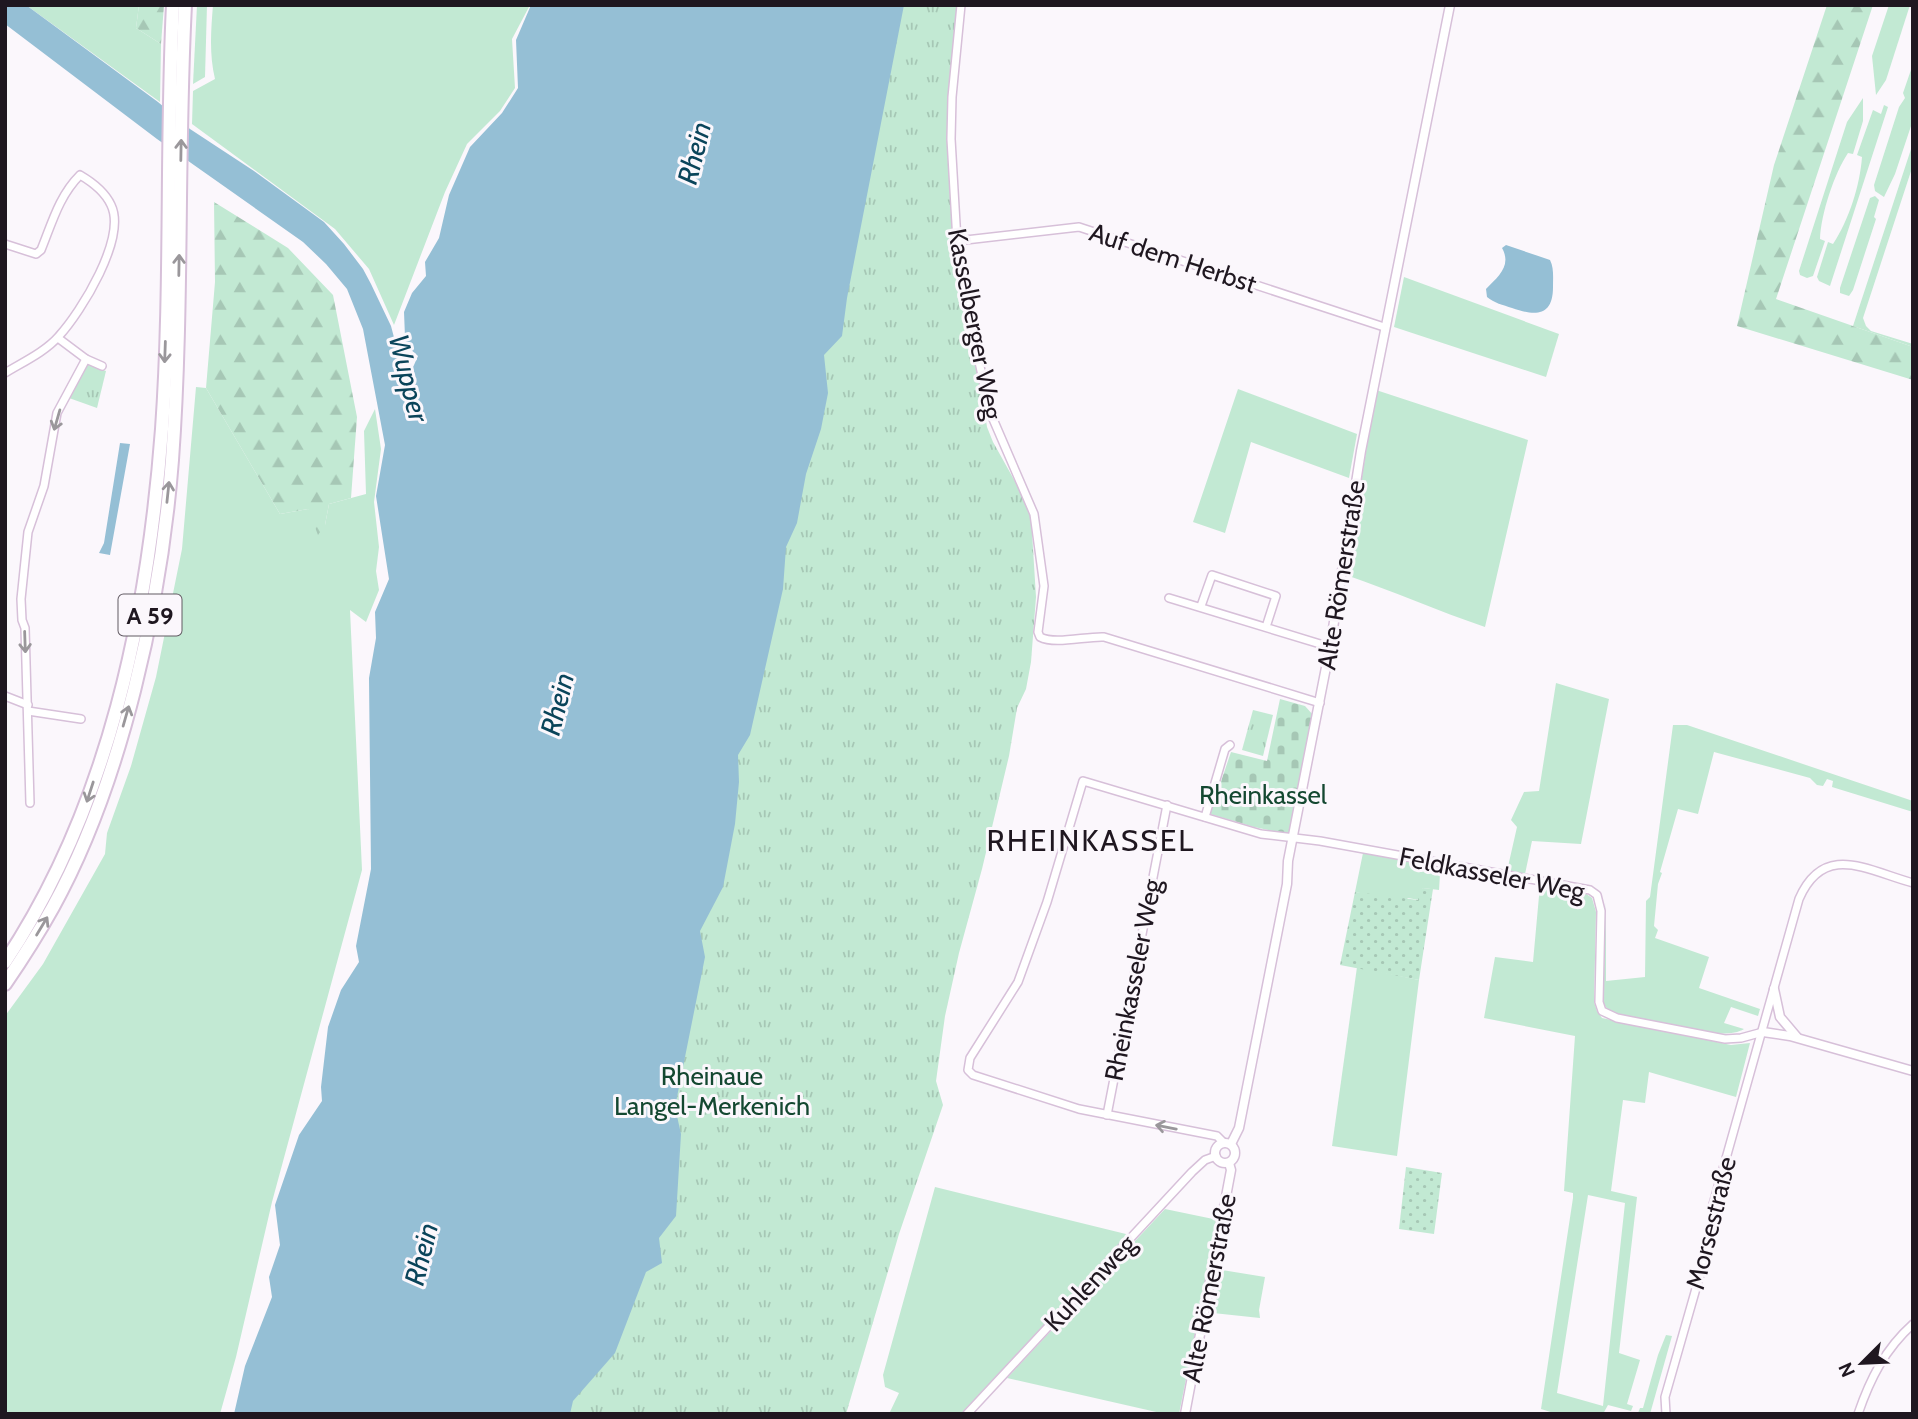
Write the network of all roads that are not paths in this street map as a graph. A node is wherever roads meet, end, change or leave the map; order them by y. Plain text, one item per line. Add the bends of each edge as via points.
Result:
1 (173, 5) edge
2 (185, 5) edge
3 (961, 5) edge
4 (1450, 5) edge
5 (177, 45) junction
6 (957, 241) junction
7 (5, 244) edge
8 (1384, 327) junction
9 (58, 338) junction
10 (86, 359) junction
11 (102, 366) dead end
12 (5, 373) edge
13 (1169, 598) dead end
14 (1202, 606) junction
15 (1266, 627) junction
16 (1330, 647) junction
17 (5, 696) edge
18 (1320, 703) junction
19 (28, 708) junction
20 (80, 719) dead end
21 (1230, 745) dead end
22 (30, 803) dead end
23 (1167, 805) junction
24 (1205, 817) junction
25 (1293, 837) junction
26 (1913, 883) edge
27 (5, 962) edge
28 (5, 984) edge
29 (1774, 989) junction
30 (1763, 1032) junction
31 (1800, 1039) junction
32 (1913, 1071) edge
33 (1107, 1115) junction
34 (1227, 1143) junction
35 (1216, 1156) junction
36 (1229, 1163) junction
37 (1913, 1324) edge
38 (967, 1414) edge
39 (1185, 1414) edge
40 (1666, 1414) edge
41 (1858, 1414) edge

1 - 5 highway, A 59
2 - 5 highway, A 59
3 - 6 street, Kasselberger Weg via 951,128
4 - 8 street, Alte Römerstraße
5 -> 27 highway, A 59 via 167,210 162,430 146,573 108,733 80,820 47,892
28 -> 5 highway, A 59 via 54,906 79,852 107,780 143,652 172,463 180,218
6 - 8 street, Auf dem Herbst via 1079,227
6 - 18 street, Kasselberger Weg via 990,412 1034,514 1044,586 1040,637 1055,641 1104,637
7 - 9 street via 36,254 41,250 60,202 80,175 111,204 114,214 106,262
8 - 16 street, Alte Römerstraße
9 - 10 street
9 - 12 street
10 - 11 street
10 -> 19 street via 57,413 44,486 27,532 21,599
13 - 14 street
14 - 15 street
14 - 15 street via 1212,575 1276,596
15 - 16 street
16 - 18 street, Alte Römerstraße
17 - 19 street
18 - 25 street, Alte Römerstraße
19 - 20 street
19 - 22 street
21 - 24 street
23 - 24 street, Feldkasseler Weg
23 - 33 street, Rheinkasseler Weg
23 - 33 street, Feldkasseler Weg via 1083,781 1018,982 970,1058 968,1070 973,1075
24 - 25 street, Feldkasseler Weg via 1261,834
25 - 30 street, Feldkasseler Weg via 1590,890 1597,895 1601,911 1602,1011 1725,1040
25 - 34 street, Alte Römerstraße via 1240,1128
26 - 29 street, Morsestraße via 1847,864 1818,870 1798,899
29 - 30 street, Morsestraße
29 - 31 street via 1780,1017
30 - 31 street, Feldkasseler Weg
30 - 40 street, Morsestraße via 1712,1208 1713,1229 1665,1397
31 - 32 street, Feldkasseler Weg
34 -> 33 street via 1217,1136
34 - 35 street, Alte Römerstraße via 1217,1146
34 - 36 street, Alte Römerstraße via 1236,1152
35 - 36 street, Alte Römerstraße
35 - 38 street, Kuhlenweg via 1192,1172
36 - 39 street, Alte Römerstraße
37 - 41 street via 1878,1364

